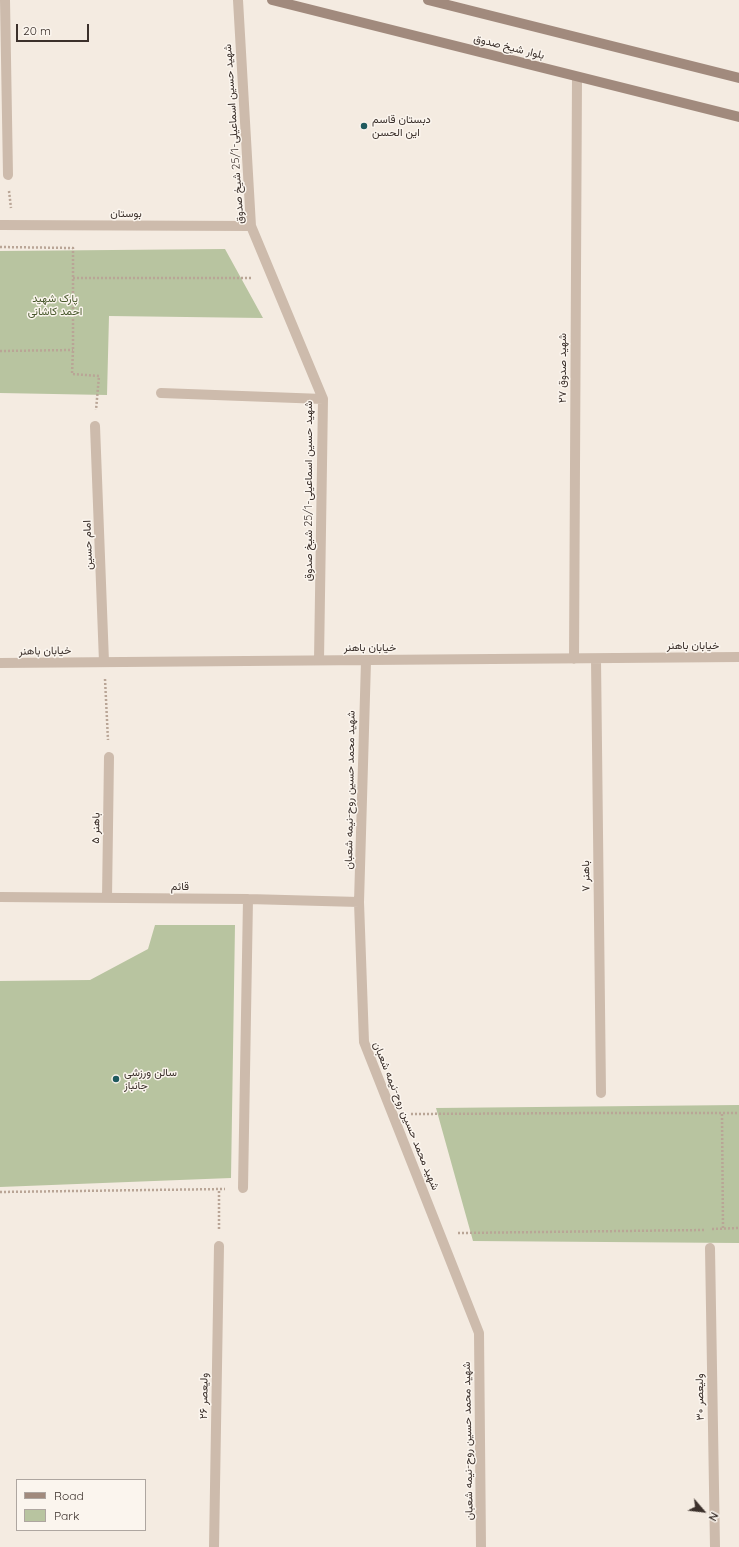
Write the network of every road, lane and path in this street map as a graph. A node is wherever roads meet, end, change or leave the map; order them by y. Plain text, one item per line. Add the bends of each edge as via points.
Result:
1 (5, 0) edge
2 (238, 0) edge
3 (272, 0) edge
4 (428, 0) edge
5 (577, 77) junction
6 (739, 78) edge
7 (739, 117) edge
8 (8, 175) joint
9 (0, 225) edge
10 (13, 225) junction
11 (251, 226) junction
12 (0, 248) edge
13 (73, 278) junction
14 (273, 278) junction
15 (74, 350) junction
16 (0, 351) edge
17 (161, 393) dead end
18 (323, 399) junction
19 (95, 426) joint
20 (596, 658) junction
21 (739, 658) edge
22 (574, 659) junction
23 (319, 660) junction
24 (366, 660) junction
25 (104, 662) junction
26 (0, 663) edge
27 (109, 757) joint
28 (0, 897) edge
29 (107, 898) junction
30 (248, 899) junction
31 (359, 902) junction
32 (601, 1093) dead end
33 (739, 1113) edge
34 (392, 1114) junction
35 (722, 1114) junction
36 (243, 1188) joint
37 (219, 1189) junction
38 (0, 1192) edge
39 (724, 1228) junction
40 (739, 1228) edge
41 (439, 1234) junction
42 (219, 1246) joint
43 (710, 1248) dead end
44 (214, 1547) edge
45 (481, 1547) edge
46 (715, 1547) edge

1 - 8 street
2 - 11 street, شهید حسین اسماعیلی-25/1 شیخ صدوق
3 - 5 street, بلوار شیخ صدوق
4 - 6 street
5 - 7 street, بلوار شیخ صدوق
5 - 22 street, شهید صدوق ۲۷
8 - 10 path
9 - 10 street, بوستان
10 - 11 street, بوستان
11 - 14 street, شهید حسین اسماعیلی-25/1 شیخ صدوق
12 - 13 path via 73,248
13 - 14 path
13 - 15 path
14 - 18 street, شهید حسین اسماعیلی-25/1 شیخ صدوق
15 - 16 path
15 - 19 path via 72,374 99,376
17 - 18 street
18 - 23 street, شهید حسین اسماعیلی-25/1 شیخ صدوق
19 - 25 street, امام حسین
20 - 21 street, خیابان باهنر
20 - 22 street, خیابان باهنر
20 - 32 street, باهنر ۷
22 - 24 street, خیابان باهنر
23 - 24 street, خیابان باهنر
23 - 25 street, خیابان باهنر
24 - 31 street, شهید محمد حسین روح-نیمه شعبان
25 - 26 street, خیابان باهنر
25 - 27 path
27 - 29 street, باهنر ۵
28 - 29 street, قائم
29 - 30 street, قائم
30 - 31 street, قائم
30 - 36 street
31 - 34 street, شهید محمد حسین روح-نیمه شعبان via 364,1042
33 - 35 path
34 - 35 path
34 - 41 street, شهید محمد حسین روح-نیمه شعبان
35 - 39 path
36 - 37 path
37 - 38 path
37 - 42 path
39 - 40 path
39 - 41 path
41 - 45 street, شهید محمد حسین روح-نیمه شعبان via 479,1333
42 - 44 street, ولیعصر ۲۶
43 - 46 street, ولیعصر ۳۰

